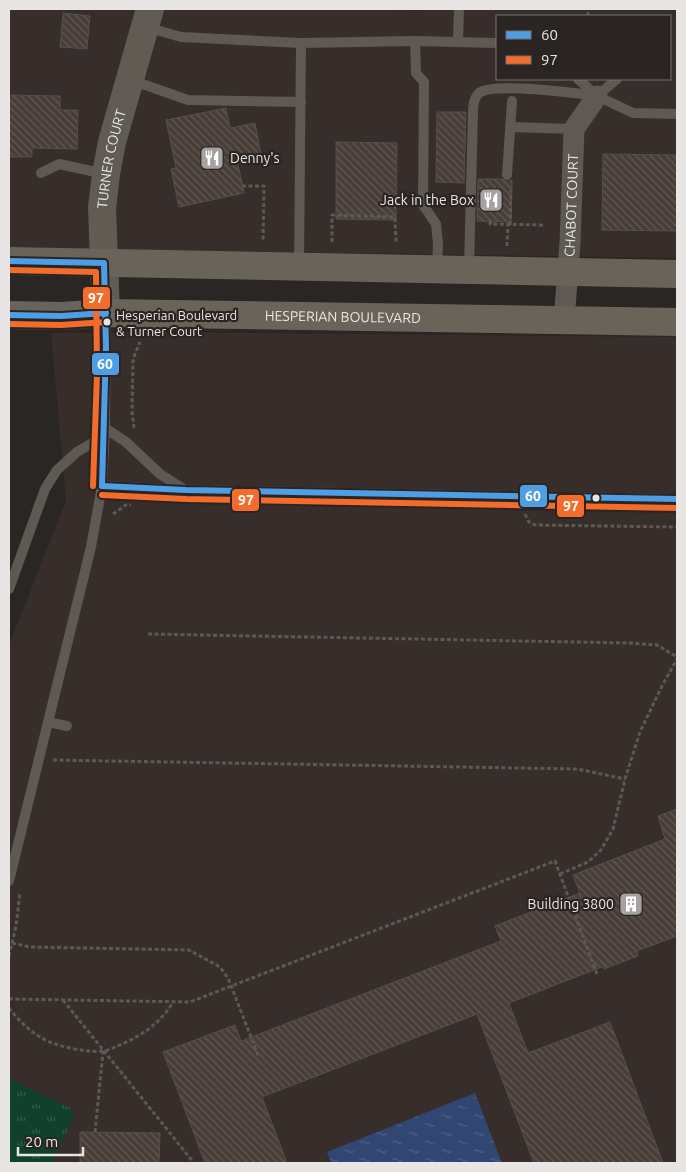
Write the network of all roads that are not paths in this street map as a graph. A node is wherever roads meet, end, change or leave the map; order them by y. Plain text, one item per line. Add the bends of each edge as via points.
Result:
1 (459, 9) edge
2 (148, 18) edge
3 (415, 41) junction
4 (458, 42) junction
5 (301, 43) junction
6 (496, 43) edge
7 (131, 80) junction
8 (579, 80) edge
9 (616, 80) edge
10 (597, 96) junction
11 (512, 101) dead end
12 (301, 102) junction
13 (677, 114) edge
14 (511, 127) junction
15 (574, 129) junction
16 (42, 173) dead end
17 (106, 174) junction
18 (507, 175) road end
19 (9, 262) edge
20 (104, 263) junction
21 (298, 267) junction
22 (437, 270) junction
23 (468, 271) junction
24 (568, 272) junction
25 (677, 274) edge
26 (106, 313) junction
27 (9, 314) edge
28 (564, 321) junction
29 (677, 322) edge
30 (104, 432) junction
31 (102, 486) junction
32 (186, 490) junction
33 (677, 499) edge
34 (9, 589) edge
35 (48, 722) junction
36 (64, 725) road end
37 (9, 881) edge

1 - 4 lane
2 - 5 lane via 180,37
2 - 7 street, TURNER COURT
3 - 4 lane
3 - 5 lane
3 - 22 lane via 416,72 424,82 423,205 436,224
4 - 6 lane
5 - 12 lane
7 - 12 lane via 188,100
7 - 17 street, TURNER COURT
8 - 10 lane
9 - 10 lane
10 - 13 lane via 633,113
10 - 15 street
10 - 23 lane via 549,90 489,89 479,94 474,101 473,112
11 - 14 lane
12 - 21 lane
14 - 15 lane
14 - 18 lane
15 - 24 street, CHABOT COURT
16 - 17 lane via 59,164
17 - 20 street, TURNER COURT via 102,208
19 - 20 main road
20 - 21 main road
20 - 26 street, TURNER COURT
21 - 22 main road
22 - 23 main road
23 - 24 main road
24 - 25 main road
24 - 28 street, CHABOT COURT
26 - 27 main road, HESPERIAN BOULEVARD via 62,316
26 - 28 main road, HESPERIAN BOULEVARD
26 - 30 lane
28 - 29 main road, HESPERIAN BOULEVARD
30 - 31 lane
30 - 32 lane via 126,442 160,474
30 - 34 lane via 57,470 45,489
31 - 32 lane
31 - 35 lane via 91,547
32 - 33 lane
35 - 36 lane
35 - 37 lane

